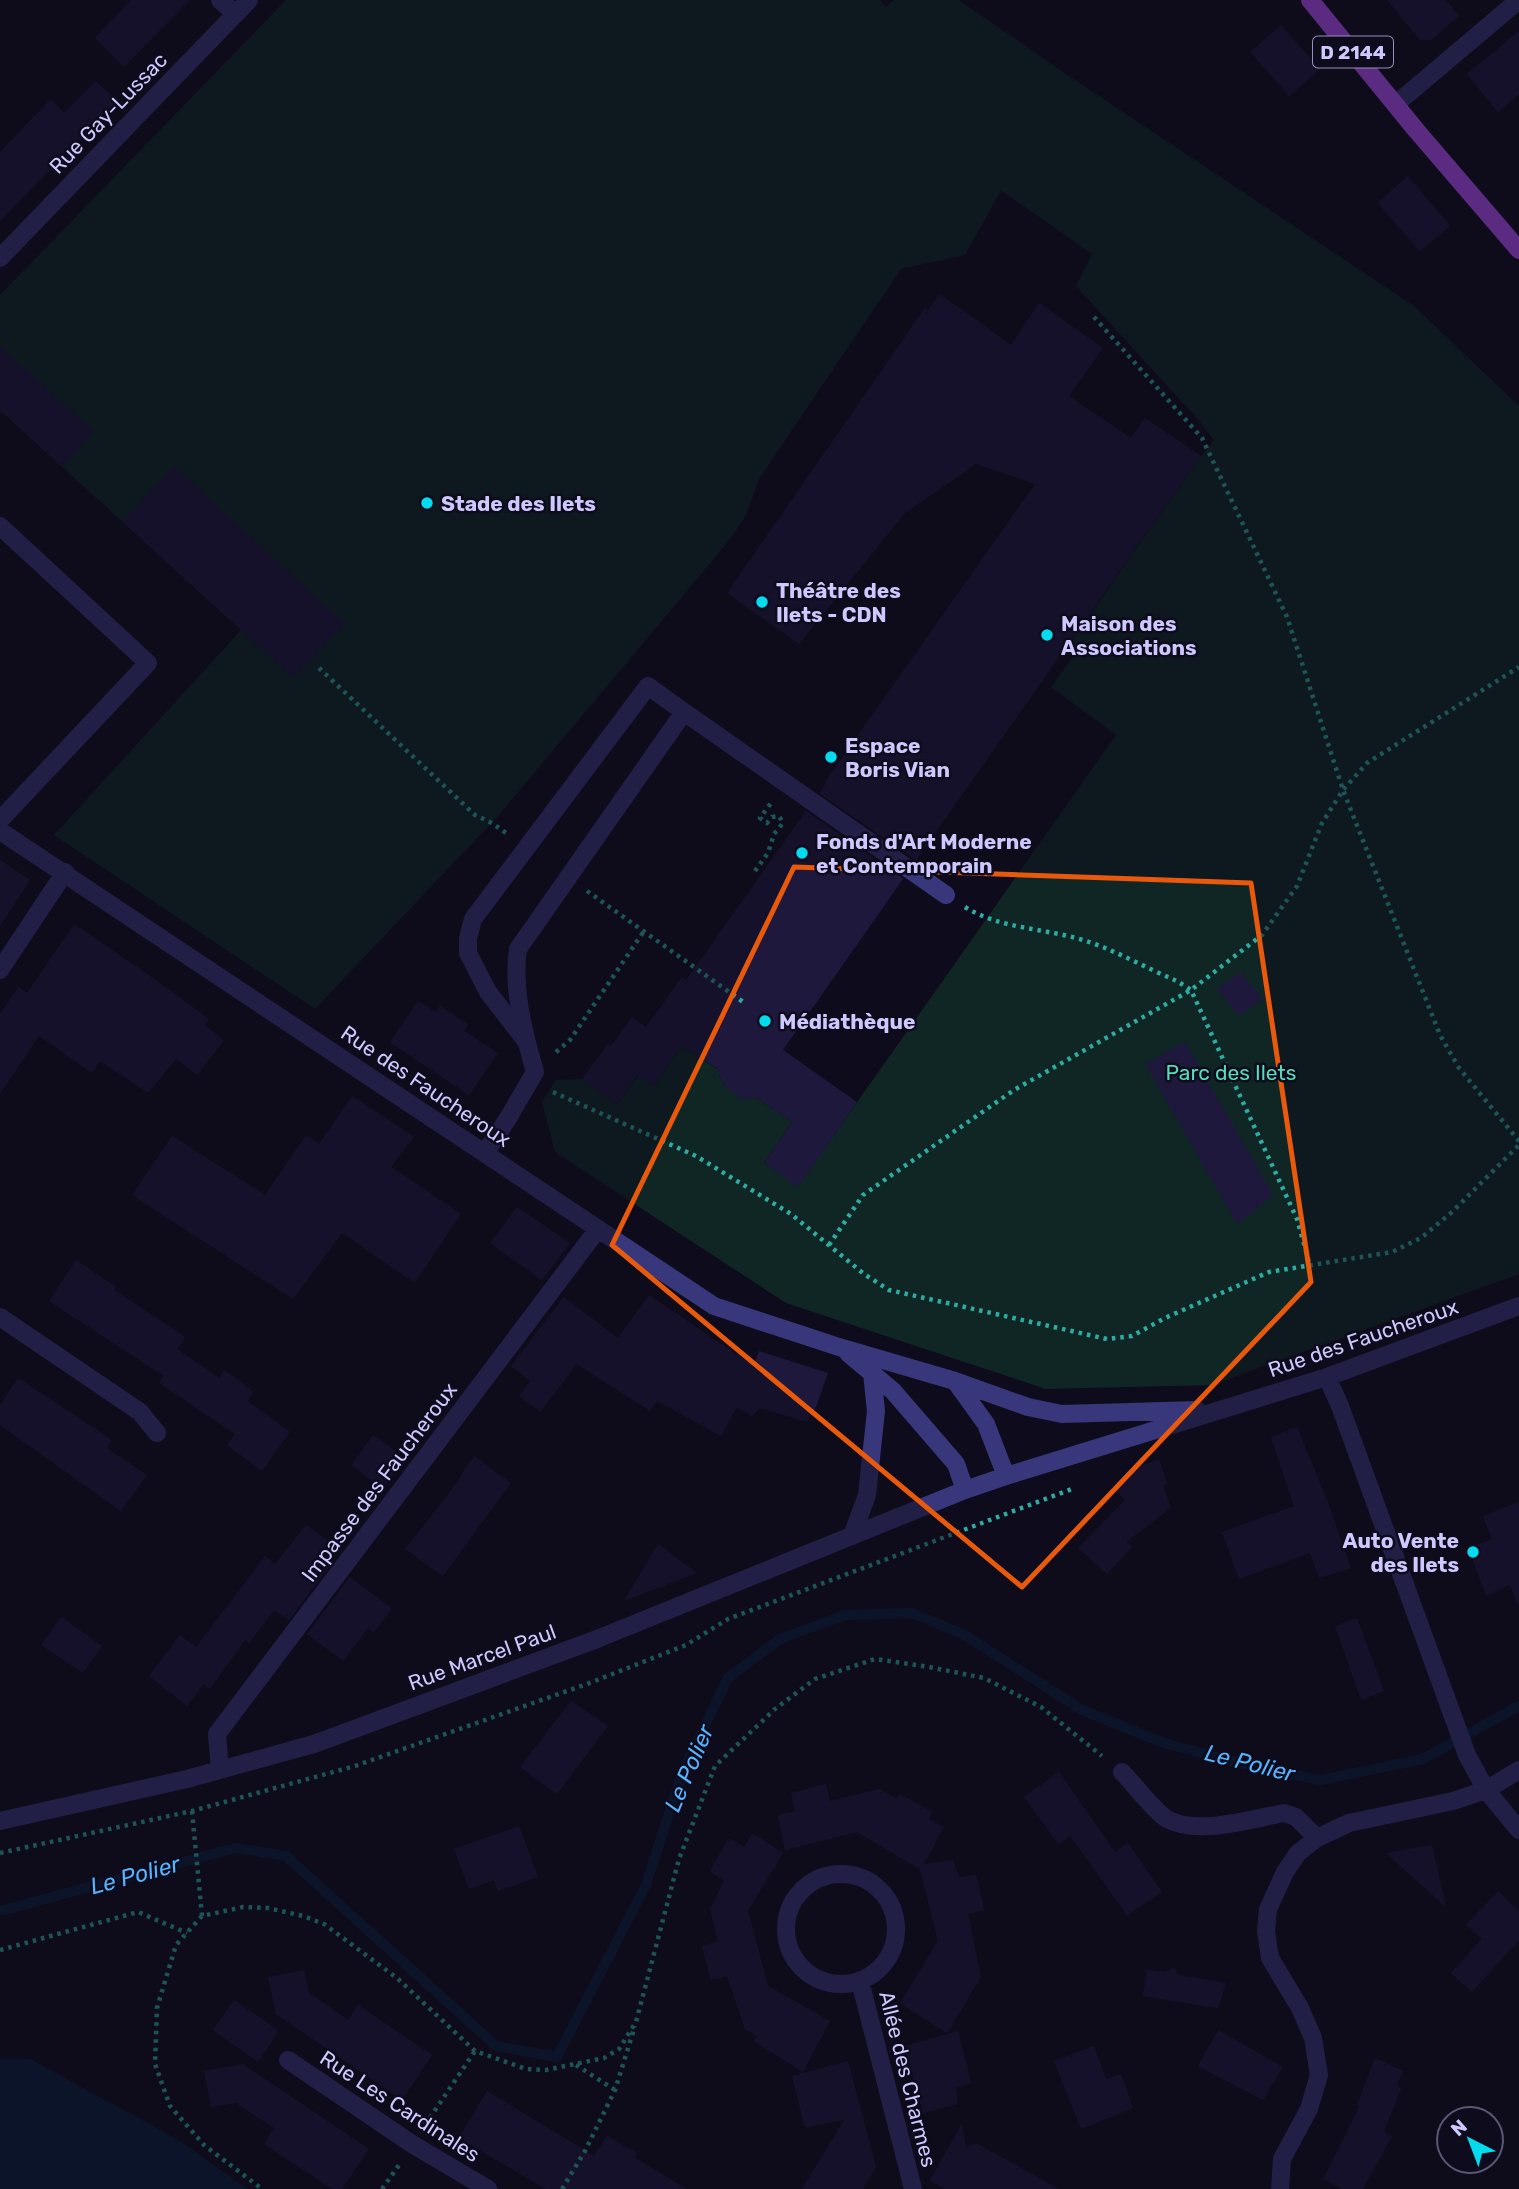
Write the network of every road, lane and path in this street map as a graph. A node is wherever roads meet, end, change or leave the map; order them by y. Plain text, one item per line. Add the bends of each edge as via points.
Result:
1 (220, 0) edge
2 (249, 0) edge
3 (1310, 0) edge
4 (1519, 0) edge
5 (234, 14) junction
6 (1396, 104) junction
7 (1519, 250) edge
8 (0, 258) edge
9 (1094, 317) dead end
10 (0, 526) edge
11 (1519, 667) edge
12 (319, 668) dead end
13 (684, 712) junction
14 (1343, 790) junction
15 (770, 804) dead end
16 (0, 820) edge
17 (0, 831) edge
18 (526, 848) junction
19 (755, 871) dead end
20 (65, 872) junction
21 (568, 878) junction
22 (947, 895) joint
23 (644, 932) junction
24 (0, 970) edge
25 (1191, 990) junction
26 (746, 1004) dead end
27 (526, 1041) junction
28 (532, 1077) junction
29 (1519, 1143) edge
30 (485, 1153) junction
31 (598, 1229) junction
32 (829, 1245) junction
33 (1310, 1265) junction
34 (1519, 1306) edge
35 (0, 1317) edge
36 (842, 1348) junction
37 (872, 1373) junction
38 (1327, 1377) junction
39 (955, 1381) junction
40 (1220, 1410) junction
41 (157, 1433) dead end
42 (1006, 1476) junction
43 (965, 1490) junction
44 (852, 1536) junction
45 (220, 1770) junction
46 (1519, 1770) edge
47 (1122, 1772) joint
48 (1486, 1790) junction
49 (192, 1811) dead end
50 (0, 1821) edge
51 (1519, 1830) edge
52 (1317, 1838) junction
53 (202, 1916) junction
54 (187, 1933) junction
55 (0, 1950) edge
56 (860, 1981) junction
57 (636, 2022) junction
58 (475, 2050) junction
59 (288, 2060) dead end
60 (575, 2065) junction
61 (615, 2090) junction
62 (412, 2144) junction
63 (262, 2189) edge
64 (382, 2189) edge
65 (488, 2189) edge
66 (562, 2189) edge
67 (913, 2189) edge
68 (1280, 2189) edge

1 - 5 street
2 - 5 street, Rue Gay-Lussac
3 - 6 main road, D 2144
4 - 6 street
5 - 8 street, Rue Gay-Lussac
6 - 7 main road, D 2144
9 - 14 path via 1202,438 1287,617
10 - 16 street via 148,663
11 - 14 path via 1367,763
12 - 18 path via 475,815
13 - 18 street via 648,686
13 - 21 street
13 - 22 street
14 - 25 path via 1322,823 1297,886 1262,935
14 - 29 path via 1440,1035 1459,1068
15 - 19 path via 760,818 768,823 779,816 783,823
17 - 20 street, Rue des Faucheroux
18 - 27 street via 473,919 468,938 468,953 488,992
20 - 24 street
20 - 30 street, Rue des Faucheroux
21 - 23 path
21 - 27 street via 518,949 515,968
22 - 25 path via 979,915 1084,940
23 - 26 path
23 - 28 path via 570,1040
25 - 32 path via 1014,1090 863,1195
25 - 33 path via 1297,1219
27 - 28 street
28 - 30 street
28 - 32 path via 696,1156 791,1214
29 - 33 path via 1421,1238 1392,1252
30 - 31 street, Rue des Faucheroux
31 - 36 street, Rue des Faucheroux via 714,1306
31 - 45 street, Impasse des Faucheroux via 217,1734
32 - 33 path via 889,1290 1107,1339 1132,1336 1269,1272
34 - 38 street, Rue des Faucheroux
35 - 41 street via 140,1412
36 - 37 street, Rue des Faucheroux
36 - 39 street, Rue des Faucheroux
37 - 43 street, Rue des Faucheroux via 956,1464
37 - 44 street via 876,1411 867,1495
38 - 40 street, Rue des Faucheroux
38 - 48 street via 1467,1755
39 - 40 street, Rue des Faucheroux via 1062,1414
39 - 42 street via 986,1424
40 - 42 street, Rue des Faucheroux
42 - 43 street, Rue des Faucheroux
43 - 44 street, Rue Marcel Paul
44 - 45 street, Rue Marcel Paul via 597,1639 345,1733
45 - 50 street, Rue Marcel Paul
46 - 48 street
47 - 52 street via 1165,1817 1182,1825 1200,1828 1284,1813 1296,1817
47 - 57 path via 1041,1707 985,1678 875,1659 815,1679 775,1709 715,1766 679,1859
48 - 51 street
48 - 52 street via 1349,1823
49 - 53 path
52 - 68 street via 1298,1853 1268,1909 1270,1958 1313,2038 1319,2075 1309,2109 1282,2160
53 - 54 path
53 - 58 path via 243,1907 268,1908 324,1924 397,1978
54 - 55 path via 138,1912
54 - 63 path via 176,1945 157,2008 155,2064 170,2106 204,2145
56 - 56 street, Allée des Charmes via 888,1958 895,1940 891,1904 865,1878 828,1874 811,1881 789,1909 788,1945 808,1974 824,1982
56 - 67 street, Allée des Charmes
57 - 60 path via 619,2049
57 - 61 path
58 - 60 path via 526,2069
58 - 62 path
59 - 62 street, Rue Les Cardinales
60 - 61 path
61 - 66 path
62 - 64 path
62 - 65 street, Rue Les Cardinales

